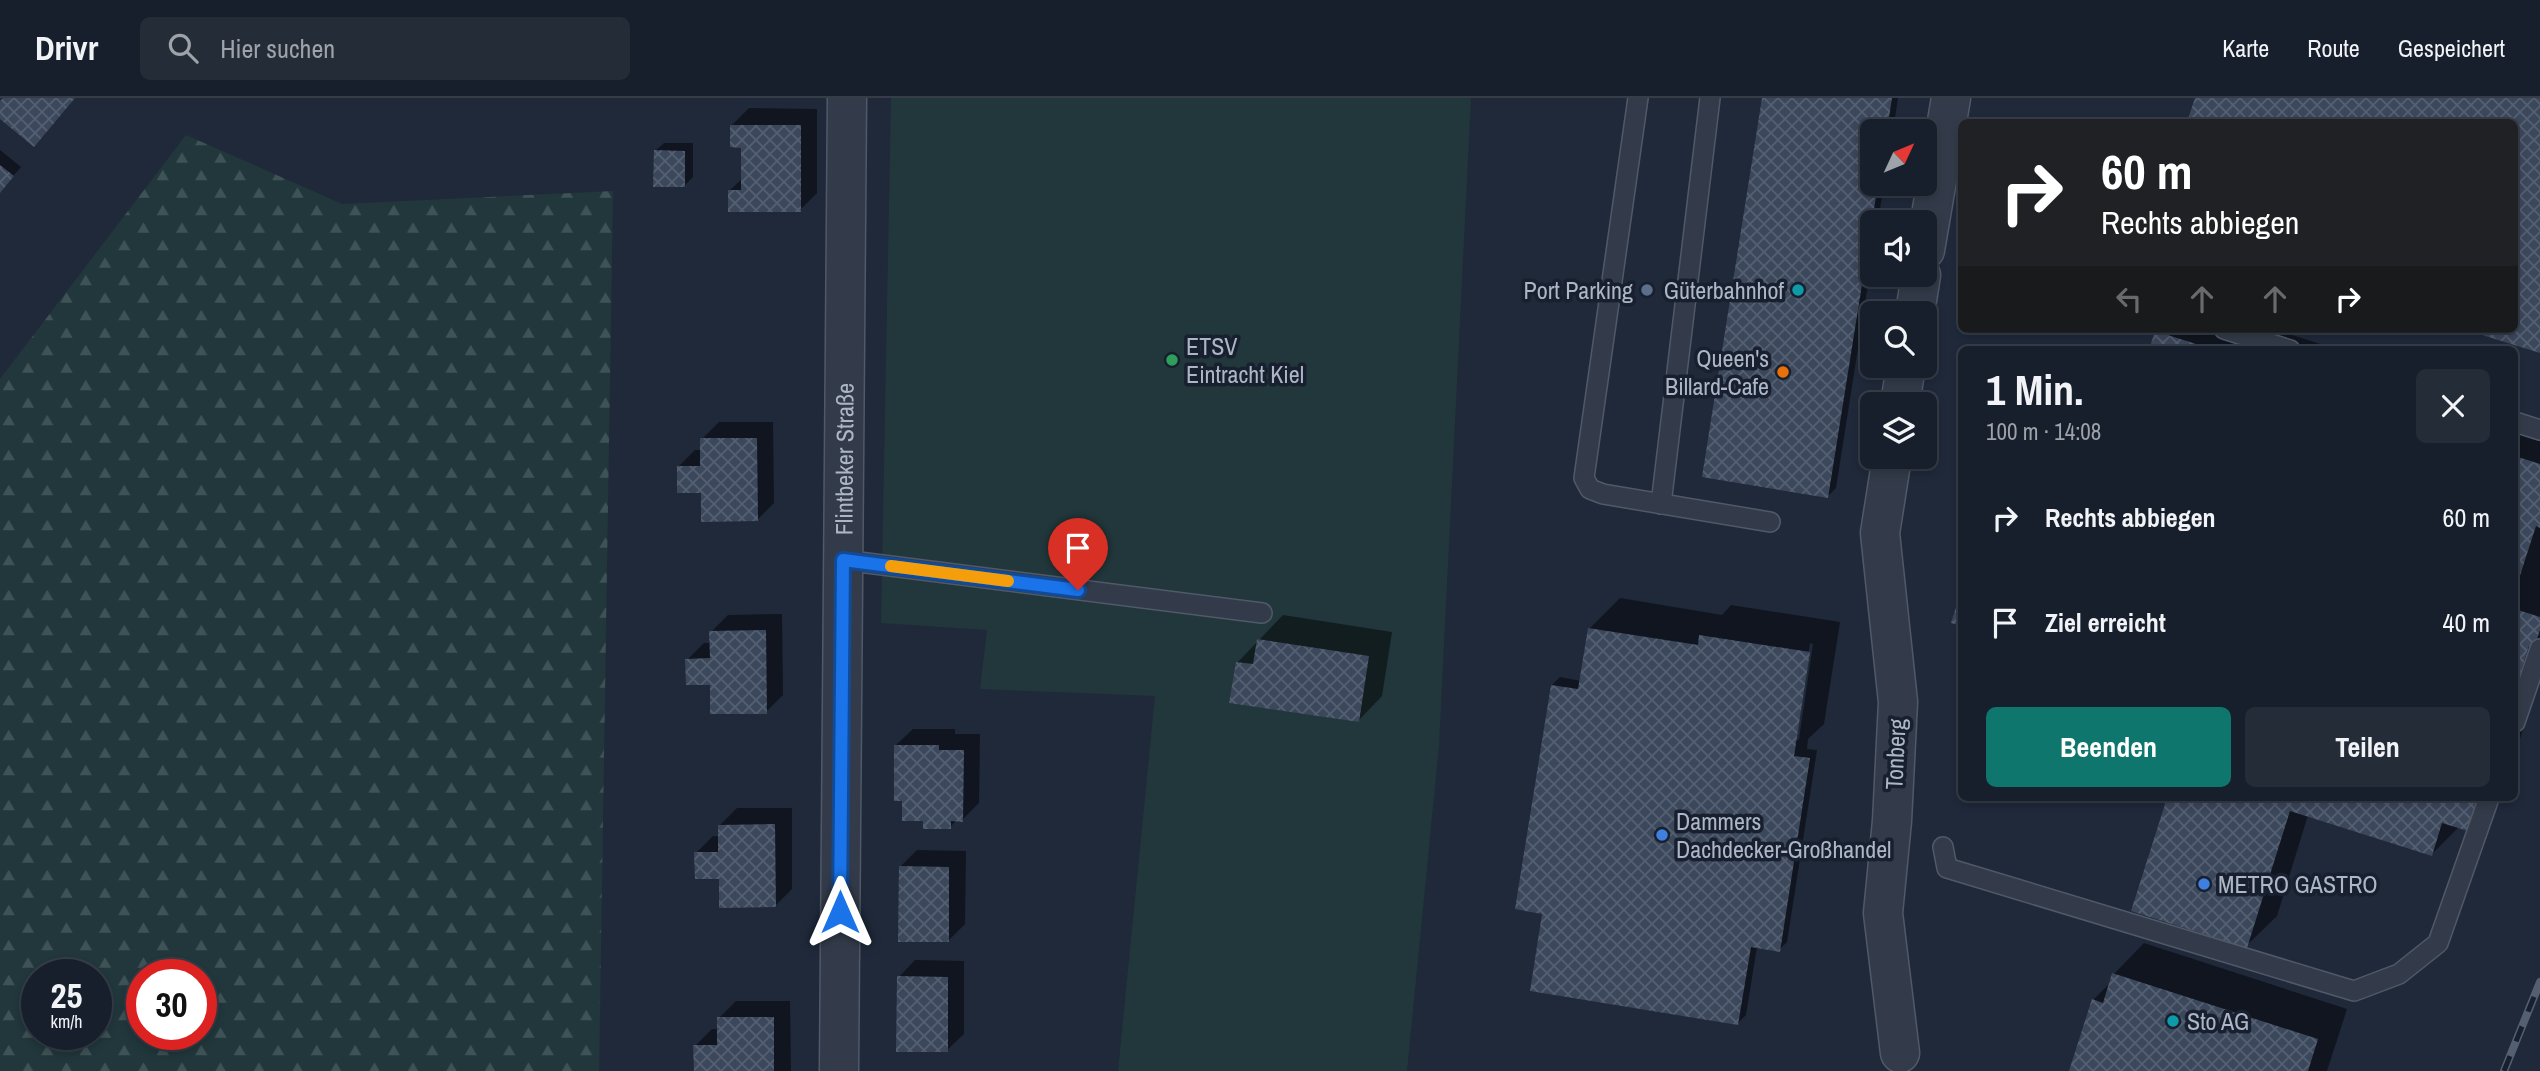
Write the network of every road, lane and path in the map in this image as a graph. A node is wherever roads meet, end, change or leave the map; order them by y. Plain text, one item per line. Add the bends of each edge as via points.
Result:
1 (847, 98) edge
2 (1638, 98) edge
3 (1710, 98) edge
4 (1951, 98) edge
5 (1932, 210) edge
6 (2237, 333) edge
7 (2277, 346) edge
8 (2518, 423) edge
9 (2540, 430) edge
10 (1890, 469) edge
11 (1661, 504) junction
12 (1770, 522) dead end
13 (843, 560) junction
14 (1262, 613) dead end
15 (2540, 649) edge
16 (2518, 713) edge
17 (2488, 801) edge
18 (1943, 847) dead end
19 (1898, 1065) edge
20 (839, 1071) edge

1 - 13 street, Flintbeker Straße
2 - 11 lane via 1584,478 1590,489 1603,494
3 - 11 lane
4 - 5 street
6 - 7 lane
8 - 9 lane
10 - 19 street, Tonberg via 1880,533 1898,702 1883,913
11 - 12 lane
13 - 14 lane
13 - 20 street, Flintbeker Straße
15 - 16 lane
17 - 18 lane via 2438,943 2399,974 2354,991 1947,868

